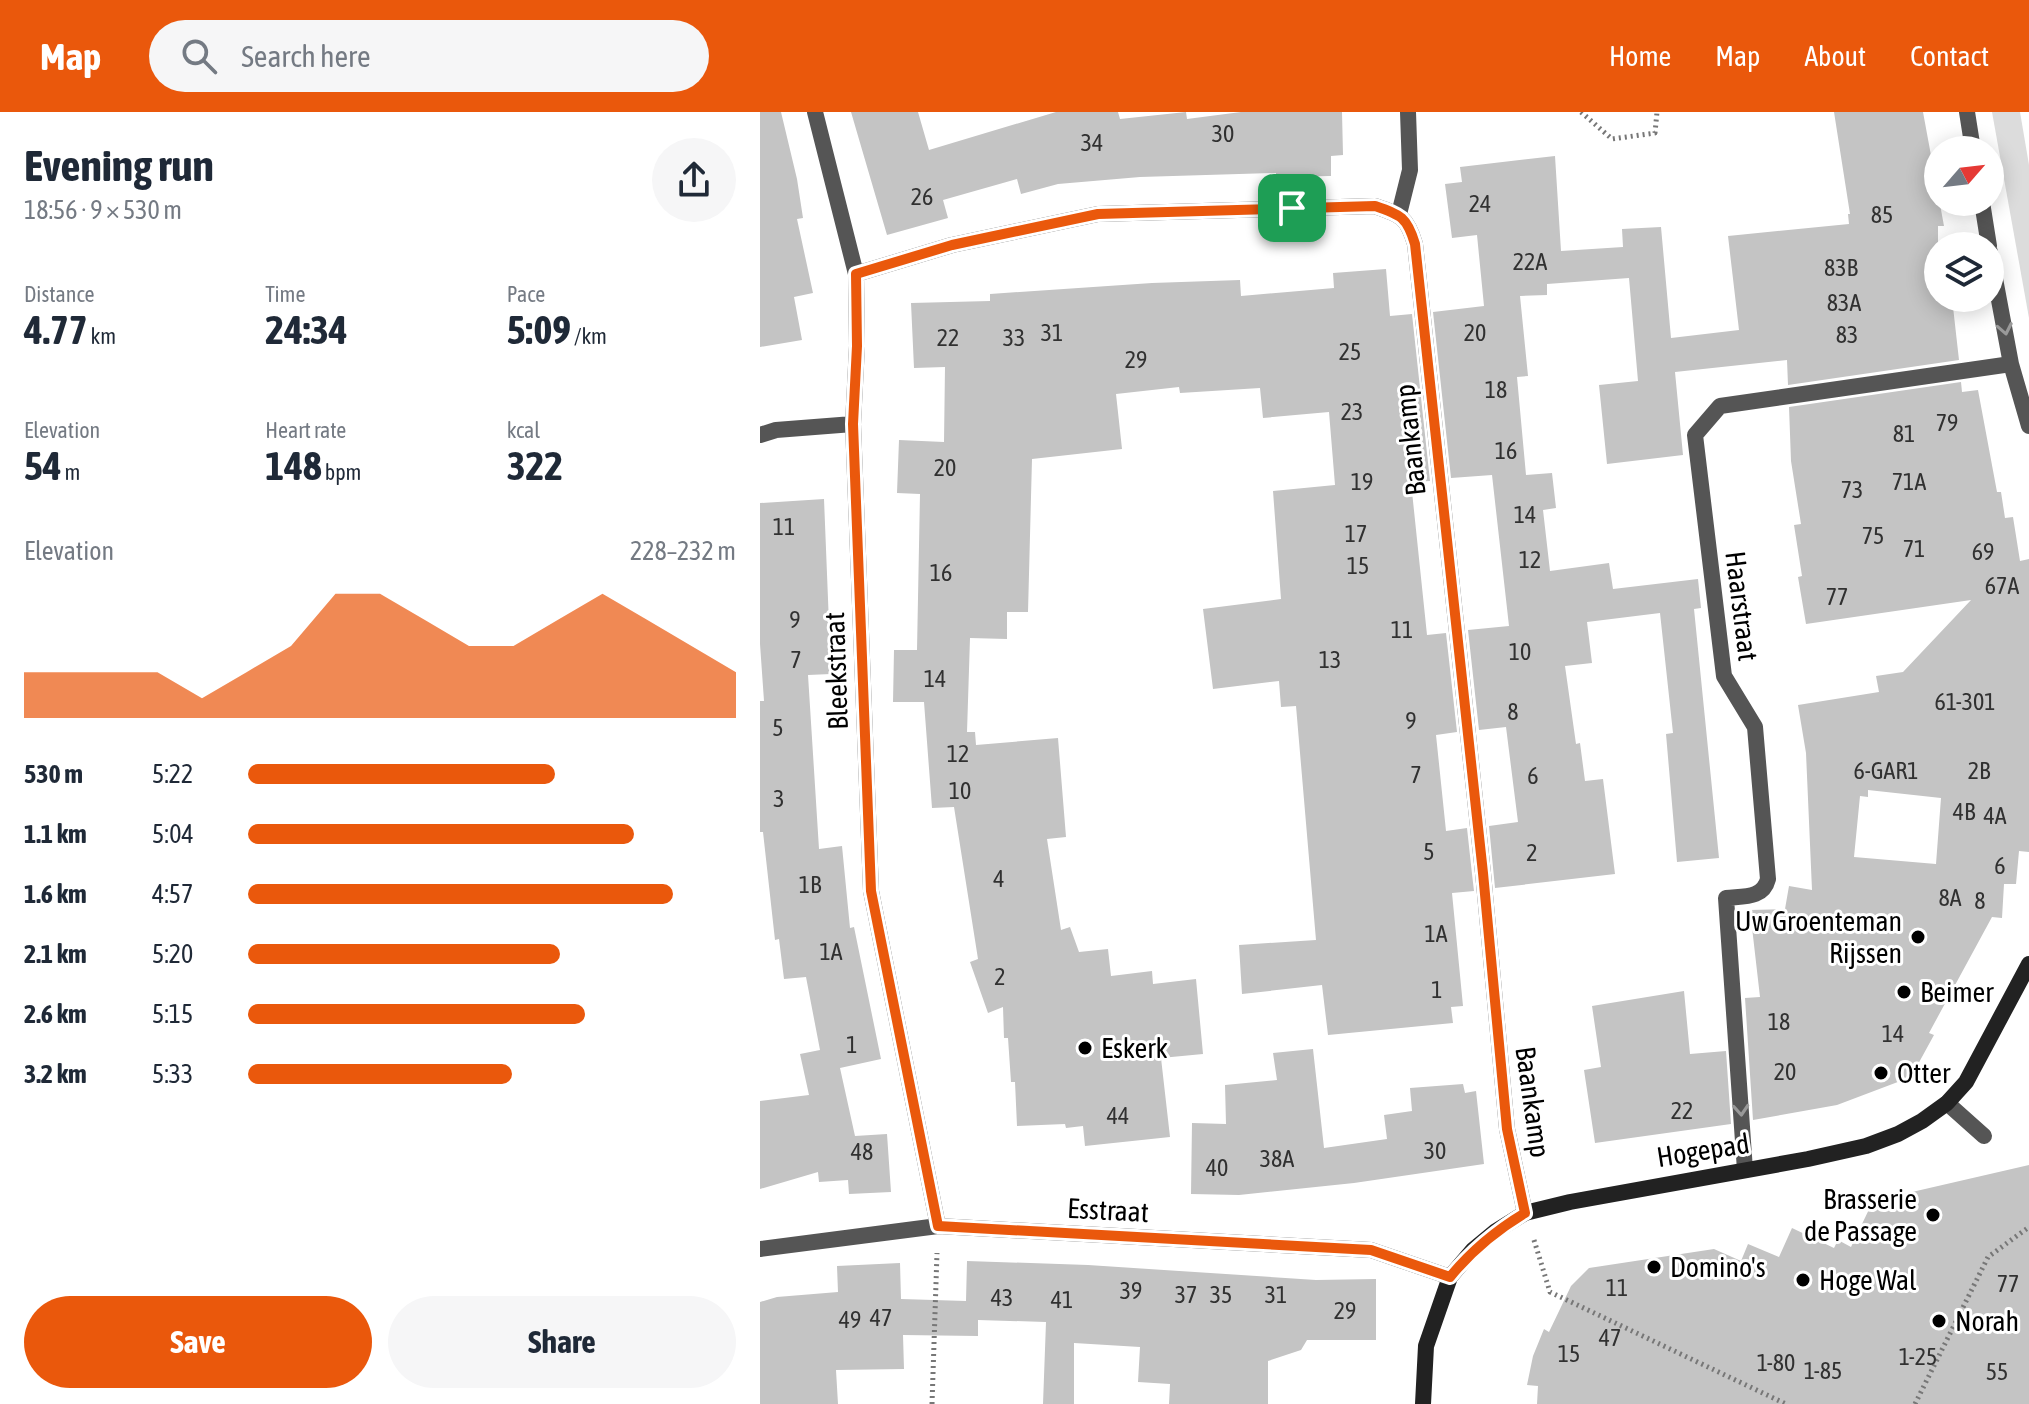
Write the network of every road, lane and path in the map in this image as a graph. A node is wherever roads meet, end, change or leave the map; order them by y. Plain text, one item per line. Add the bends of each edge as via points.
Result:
1 (815, 112) edge
2 (1408, 112) edge
3 (1581, 112) edge
4 (1657, 112) edge
5 (1967, 112) edge
6 (1971, 136) edge
7 (1399, 214) junction
8 (856, 274) junction
9 (2001, 312) edge
10 (2011, 364) junction
11 (853, 424) junction
12 (2029, 426) edge
13 (760, 435) edge
14 (2029, 964) edge
15 (1947, 1103) junction
16 (1984, 1136) dead end
17 (1745, 1170) junction
18 (1525, 1213) junction
19 (938, 1226) junction
20 (2029, 1227) edge
21 (760, 1249) edge
22 (1450, 1277) junction
23 (932, 1404) edge
24 (1423, 1404) edge
25 (1786, 1404) edge
26 (1915, 1404) edge

1 - 8 street, Bleekstraat
2 - 7 street via 1410,170
3 - 4 path via 1612,139 1655,133
5 - 6 street
7 - 8 street via 1375,206 1098,214 952,245
7 - 18 street, Baankamp via 1410,226 1415,244 1507,1129
8 - 11 street, Bleekstraat
9 -> 10 street
10 - 12 street
10 -> 17 street, Haarstraat via 1720,406 1695,435 1724,676 1755,727 1768,879 1757,895 1726,898
11 - 13 street
11 - 19 street, Bleekstraat via 871,891
14 - 15 street, Hogepad via 1978,1063
15 - 16 street
15 - 17 street, Hogepad via 1898,1134 1866,1146
17 - 18 street, Hogepad
18 - 22 street, Hogepad via 1473,1250
18 - 25 path via 1550,1292
19 - 21 street, Esstraat
19 - 22 street, Esstraat via 1371,1250
19 - 23 path
20 - 26 path via 1988,1257
22 - 24 street, Hogepad via 1426,1346

